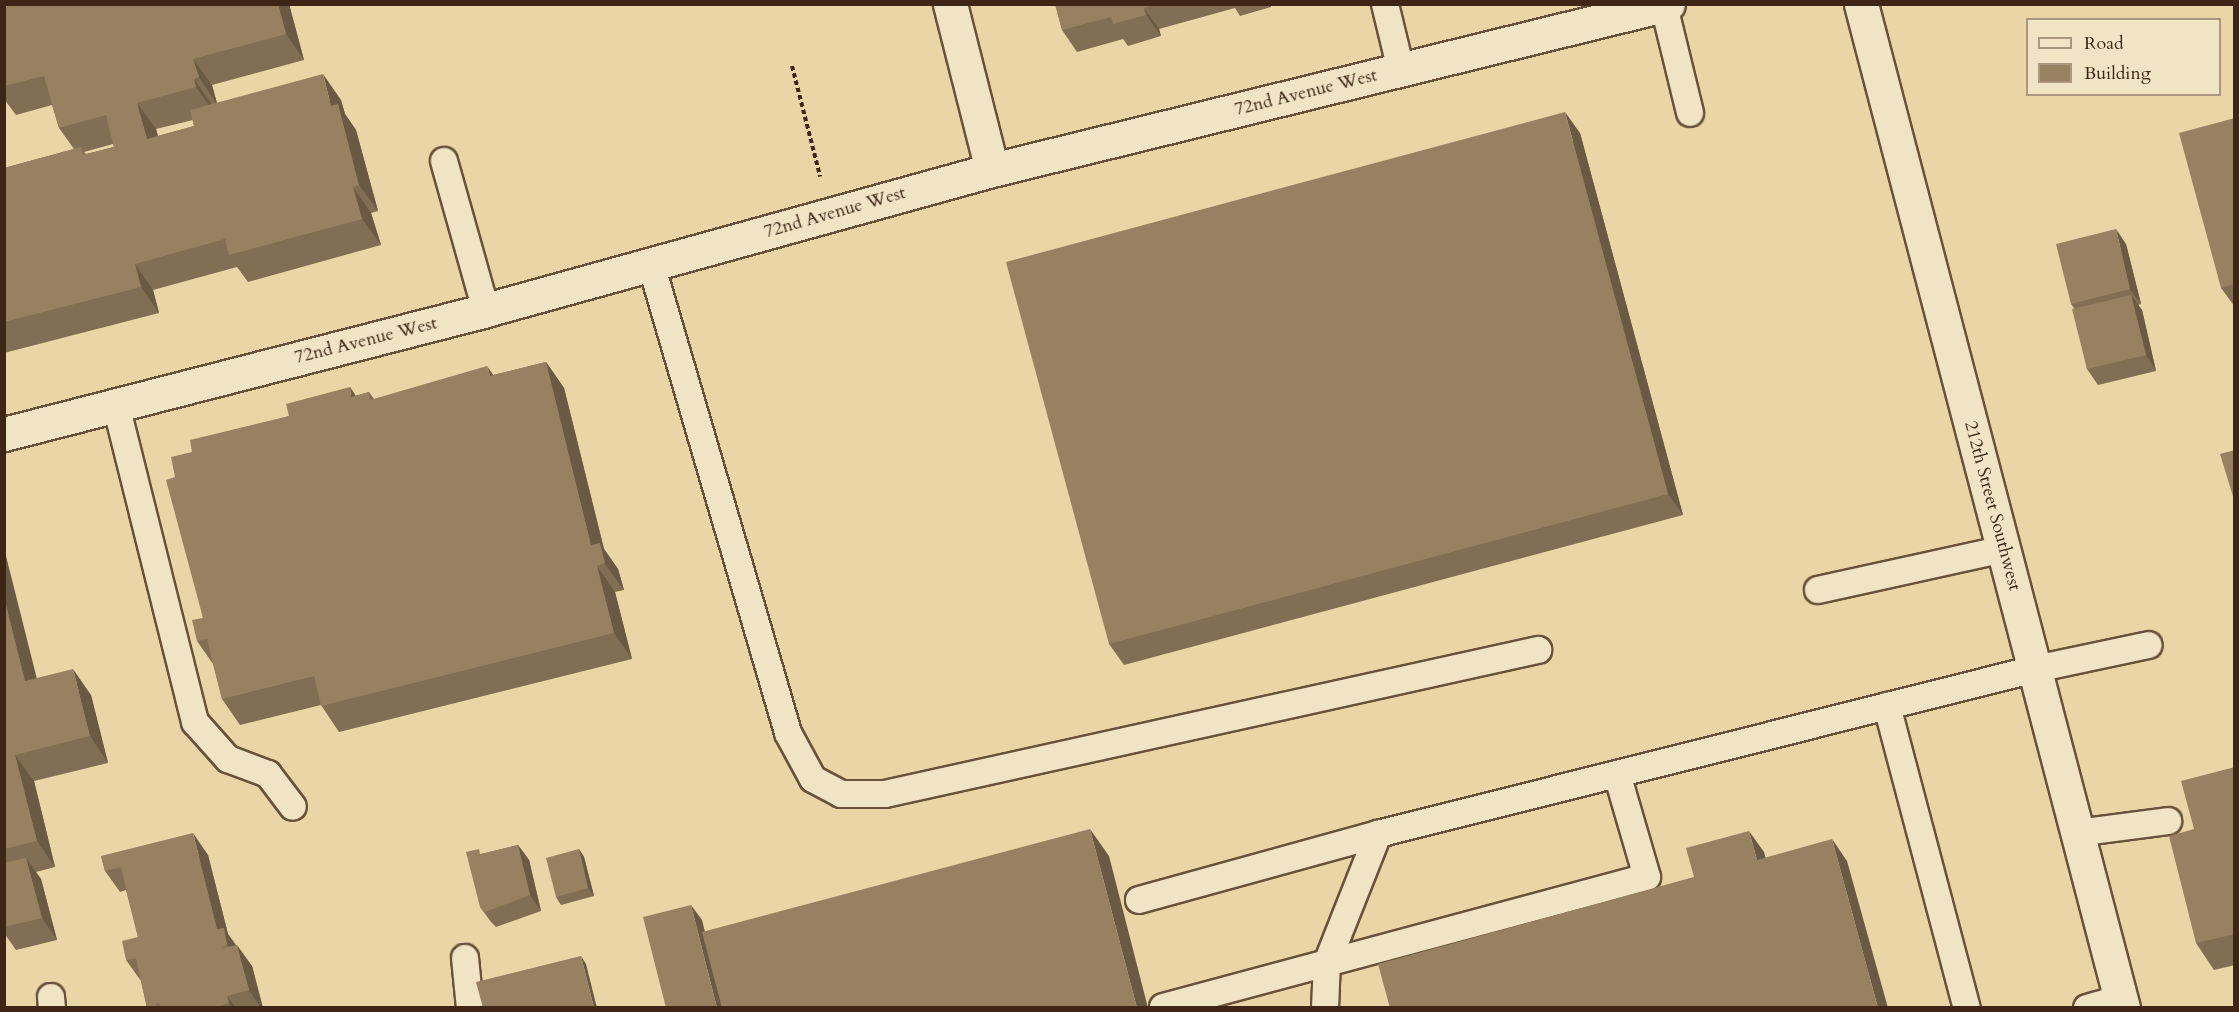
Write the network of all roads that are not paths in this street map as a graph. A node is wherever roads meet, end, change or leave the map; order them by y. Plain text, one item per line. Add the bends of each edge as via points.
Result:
1 (950, 4) edge
2 (1385, 4) edge
3 (1861, 4) edge
4 (1666, 5) edge
5 (1401, 70) junction
6 (1690, 113) dead end
7 (444, 161) dead end
8 (992, 170) junction
9 (651, 264) junction
10 (486, 310) junction
11 (116, 405) junction
12 (4, 434) edge
13 (2004, 549) junction
14 (1818, 590) dead end
15 (2149, 645) dead end
16 (1538, 650) dead end
17 (2035, 669) junction
18 (1887, 706) junction
19 (1617, 774) junction
20 (293, 807) dead end
21 (2168, 821) dead end
22 (2077, 833) junction
23 (1378, 834) junction
24 (1140, 900) dead end
25 (465, 958) dead end
26 (1327, 963) junction
27 (2122, 1003) edge
28 (1163, 1007) edge
29 (470, 1008) edge
30 (1325, 1008) edge
31 (1967, 1008) edge
32 (2087, 1008) edge

1 - 8 street
2 - 5 lane
3 - 13 street, 212th Street Southwest
4 - 5 street, 72nd Avenue West
4 - 6 lane
5 - 8 street, 72nd Avenue West
7 - 10 lane
8 - 9 street, 72nd Avenue West
9 - 10 street, 72nd Avenue West
9 - 16 lane via 788,733 813,779 841,794 885,794
10 - 11 street, 72nd Avenue West
11 - 12 street, 72nd Avenue West
11 - 20 lane via 195,722 228,759 268,774
13 - 14 lane
13 - 17 street, 212th Street Southwest
15 - 17 lane
17 - 18 lane
17 - 22 street, 212th Street Southwest
18 - 19 lane
18 - 31 lane
19 - 23 lane
19 - 26 lane via 1647,878
21 - 22 lane
22 - 27 street, 212th Street Southwest
23 - 24 lane
23 - 26 lane
25 - 29 lane
26 - 28 lane
26 - 30 lane
27 - 32 lane

